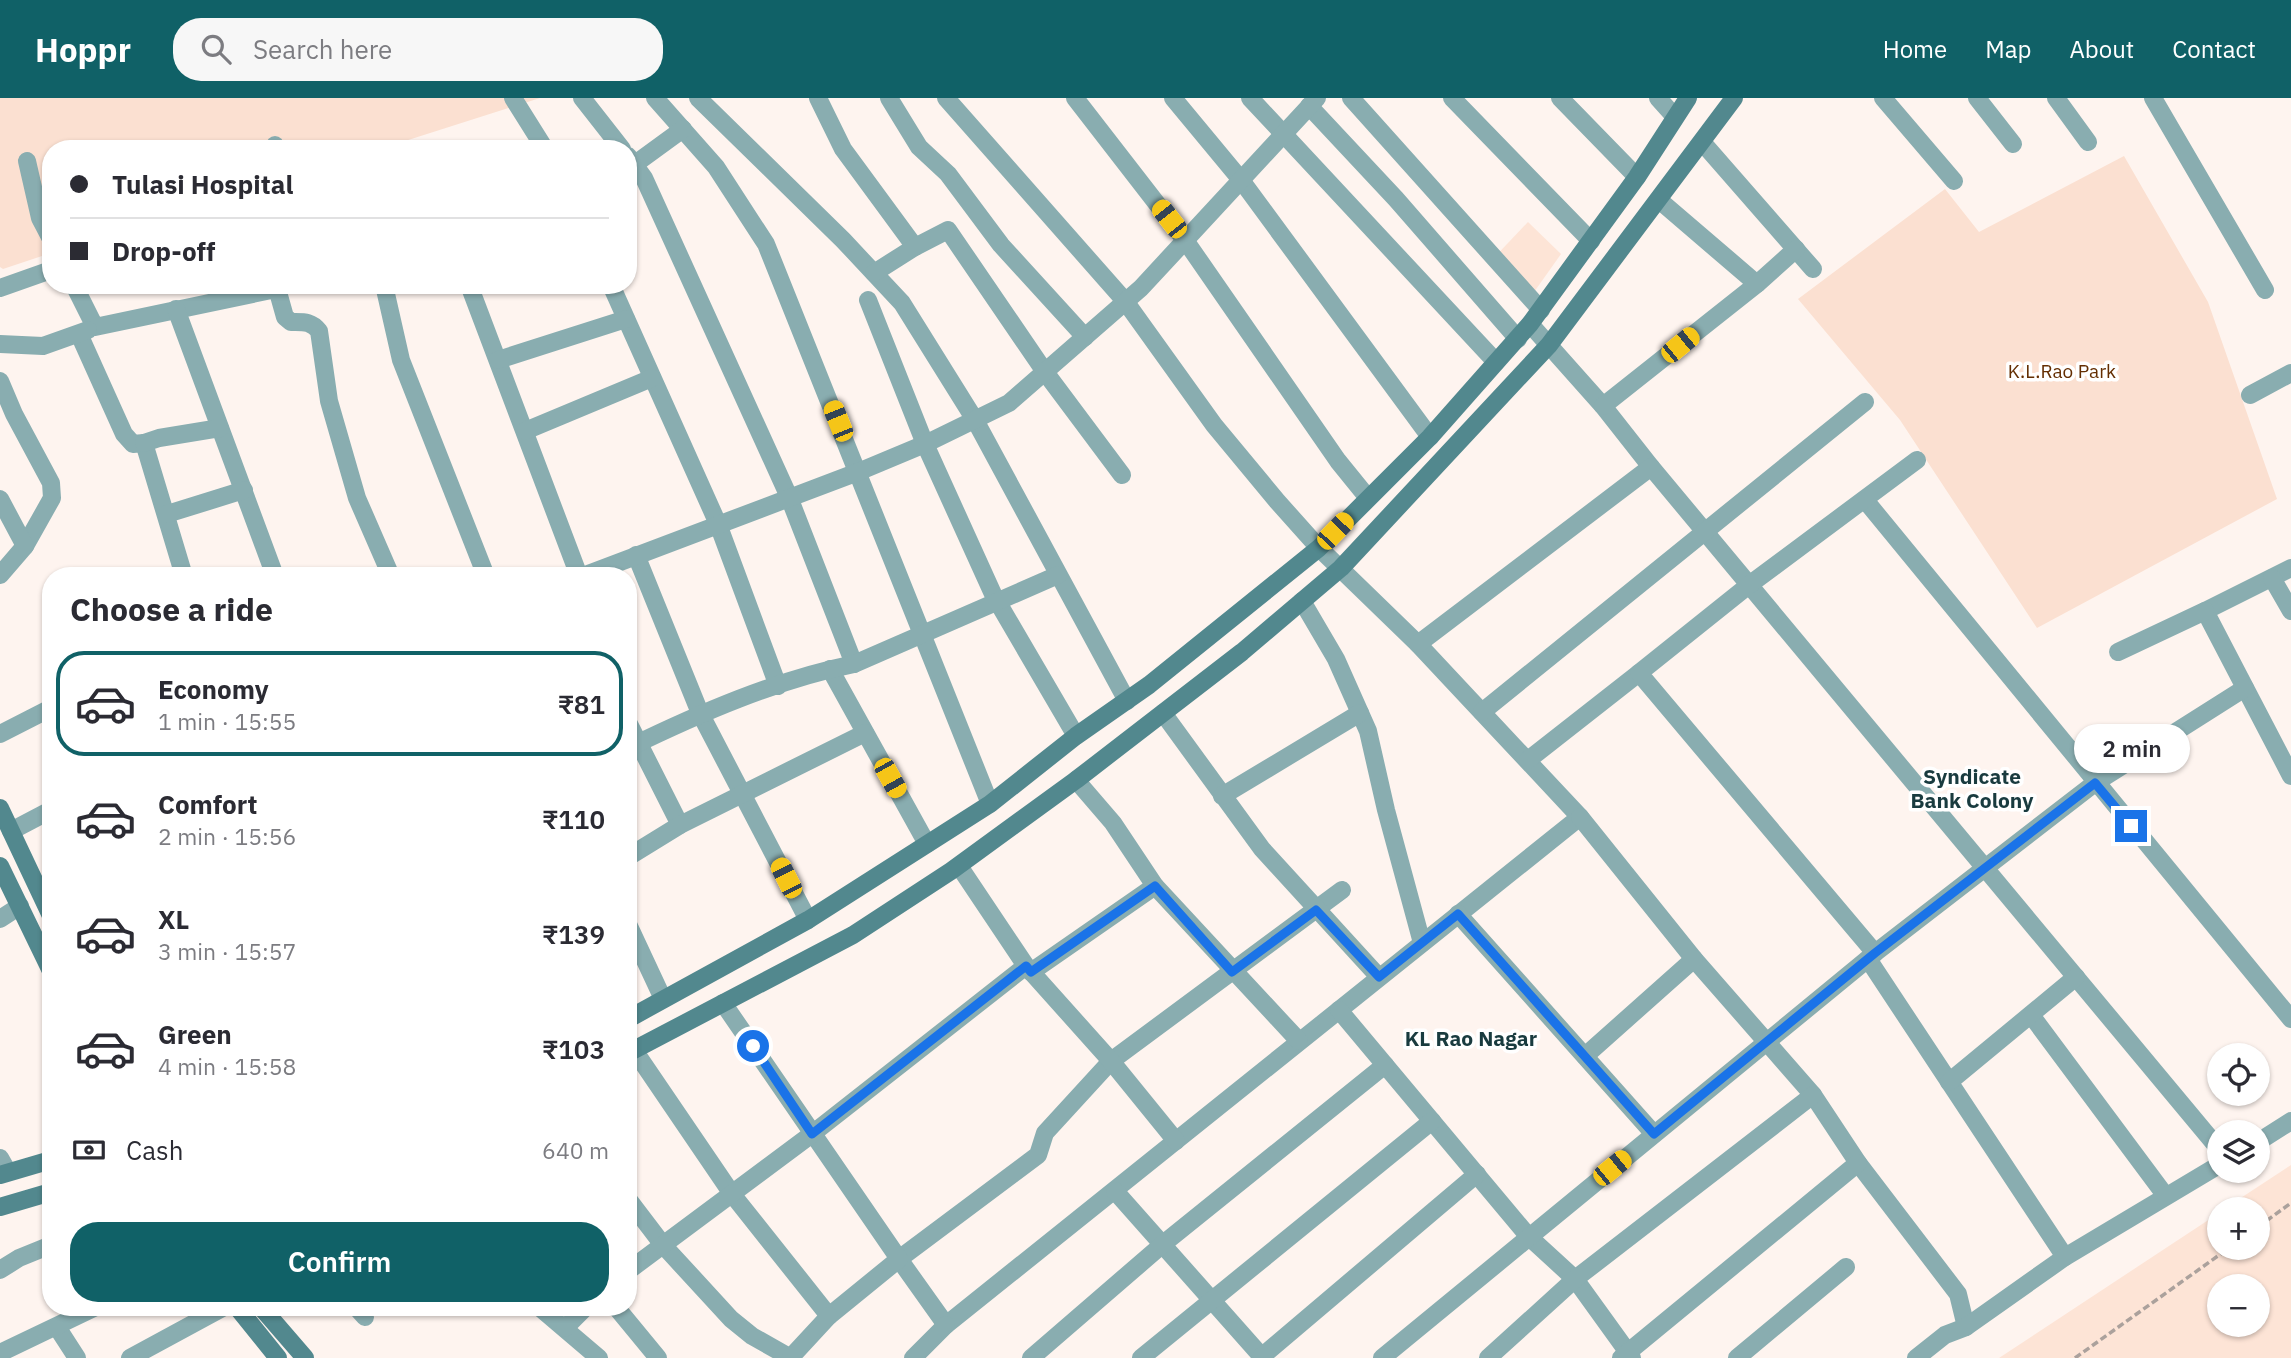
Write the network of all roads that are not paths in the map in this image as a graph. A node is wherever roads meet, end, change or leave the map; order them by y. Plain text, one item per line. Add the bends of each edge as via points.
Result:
1 (513, 98) edge
2 (582, 98) edge
3 (655, 98) edge
4 (698, 98) edge
5 (818, 98) edge
6 (889, 98) edge
7 (946, 98) edge
8 (1075, 98) edge
9 (1173, 98) edge
10 (1250, 98) edge
11 (1351, 98) edge
12 (1452, 98) edge
13 (1560, 98) edge
14 (1658, 98) edge
15 (1688, 98) edge
16 (1734, 98) edge
17 (1883, 98) edge
18 (1977, 98) edge
19 (2056, 98) edge
20 (2153, 98) edge
21 (1313, 102) edge
22 (1675, 117) junction
23 (683, 130) junction
24 (1285, 133) junction
25 (539, 140) edge
26 (615, 140) edge
27 (1702, 142) junction
28 (2088, 142) dead end
29 (2013, 145) dead end
30 (637, 157) edge
31 (27, 161) dead end
32 (637, 168) edge
33 (1637, 177) junction
34 (1241, 180) junction
35 (1954, 181) dead end
36 (1659, 200) junction
37 (42, 205) edge
38 (1185, 240) junction
39 (1591, 241) junction
40 (915, 247) junction
41 (1796, 249) junction
42 (1813, 269) dead end
43 (42, 273) edge
44 (874, 273) junction
45 (1757, 284) junction
46 (0, 288) edge
47 (2265, 290) dead end
48 (77, 294) edge
49 (244, 294) edge
50 (278, 294) edge
51 (386, 294) edge
52 (472, 294) edge
53 (615, 294) edge
54 (868, 300) dead end
55 (1125, 301) junction
56 (176, 309) junction
57 (1536, 317) junction
58 (626, 319) junction
59 (87, 330) junction
60 (1085, 337) junction
61 (1518, 339) junction
62 (0, 344) edge
63 (1549, 345) junction
64 (498, 360) junction
65 (1496, 362) junction
66 (1045, 372) junction
67 (2291, 373) edge
68 (652, 378) junction
69 (0, 381) edge
70 (2250, 395) dead end
71 (1866, 402) dead end
72 (1602, 406) junction
73 (975, 420) junction
74 (220, 428) junction
75 (524, 431) junction
76 (1430, 437) junction
77 (145, 443) junction
78 (925, 444) junction
79 (1917, 460) dead end
80 (1651, 467) junction
81 (858, 472) junction
82 (1122, 475) dead end
83 (244, 490) junction
84 (789, 497) junction
85 (1368, 498) junction
86 (0, 499) edge
87 (1865, 500) junction
88 (167, 514) junction
89 (718, 524) junction
90 (1705, 532) junction
91 (25, 546) junction
92 (1319, 548) junction
93 (636, 555) junction
94 (182, 567) edge
95 (272, 567) edge
96 (386, 567) edge
97 (482, 567) edge
98 (577, 567) edge
99 (605, 567) edge
100 (1340, 568) junction
101 (2291, 568) edge
102 (0, 575) edge
103 (1058, 575) junction
104 (2272, 578) junction
105 (1749, 585) junction
106 (997, 601) junction
107 (1302, 601) junction
108 (2206, 611) junction
109 (2291, 611) edge
110 (923, 633) junction
111 (1418, 644) junction
112 (2118, 652) dead end
113 (854, 664) junction
114 (830, 669) junction
115 (1639, 673) junction
116 (778, 686) junction
117 (2245, 688) junction
118 (1127, 701) junction
119 (1482, 712) junction
120 (42, 713) edge
121 (700, 713) junction
122 (1163, 713) junction
123 (1360, 713) junction
124 (865, 733) junction
125 (0, 734) edge
126 (1076, 736) junction
127 (637, 744) edge
128 (637, 753) edge
129 (2286, 755) edge
130 (1528, 760) junction
131 (2291, 776) edge
132 (1076, 780) junction
133 (2095, 783) junction
134 (742, 794) junction
135 (1222, 796) junction
136 (990, 804) junction
137 (0, 808) edge
138 (42, 815) edge
139 (1580, 817) junction
140 (680, 825) junction
141 (11, 831) junction
142 (927, 844) junction
143 (637, 851) edge
144 (0, 866) edge
145 (959, 866) junction
146 (1985, 868) junction
147 (1155, 886) junction
148 (1342, 890) dead end
149 (42, 897) edge
150 (20, 906) junction
151 (1316, 910) junction
152 (1458, 914) junction
153 (0, 919) edge
154 (808, 920) junction
155 (637, 943) edge
156 (1422, 943) junction
157 (42, 952) edge
158 (1872, 956) junction
159 (1694, 959) junction
160 (1028, 969) junction
161 (1232, 972) junction
162 (1379, 977) junction
163 (2076, 977) junction
164 (663, 999) junction
165 (723, 1003) junction
166 (1339, 1010) junction
167 (637, 1014) edge
168 (2031, 1015) junction
169 (2291, 1019) edge
170 (1300, 1041) junction
171 (1765, 1043) junction
172 (637, 1048) edge
173 (1585, 1056) junction
174 (637, 1059) edge
175 (1111, 1061) junction
176 (1385, 1065) junction
177 (1949, 1082) junction
178 (1813, 1095) junction
179 (1432, 1121) junction
180 (2291, 1121) edge
181 (812, 1134) junction
182 (1654, 1134) junction
183 (2270, 1134) edge
184 (2207, 1135) edge
185 (1176, 1141) junction
186 (42, 1162) edge
187 (1858, 1163) junction
188 (3, 1168) edge
189 (2207, 1172) edge
190 (1477, 1174) junction
191 (1115, 1191) junction
192 (732, 1194) junction
193 (42, 1195) edge
194 (2165, 1195) junction
195 (0, 1208) edge
196 (637, 1211) edge
197 (1529, 1237) junction
198 (1163, 1244) junction
199 (663, 1245) junction
200 (42, 1249) edge
201 (2065, 1257) junction
202 (899, 1259) junction
203 (637, 1264) edge
204 (1846, 1267) dead end
205 (0, 1270) edge
206 (1575, 1279) junction
207 (1211, 1299) junction
208 (78, 1316) edge
209 (207, 1316) edge
210 (244, 1316) edge
211 (269, 1316) edge
212 (550, 1316) edge
213 (577, 1316) edge
214 (623, 1316) edge
215 (829, 1316) junction
216 (946, 1325) junction
217 (57, 1326) junction
218 (1966, 1327) junction
219 (565, 1328) junction
220 (0, 1353) edge
221 (1627, 1356) edge
222 (77, 1358) edge
223 (130, 1358) edge
224 (278, 1358) edge
225 (305, 1358) edge
226 (599, 1358) edge
227 (658, 1358) edge
228 (791, 1358) edge
229 (913, 1358) edge
230 (1031, 1358) edge
231 (1141, 1358) edge
232 (1261, 1358) edge
233 (1382, 1358) edge
234 (1488, 1358) edge
235 (1737, 1358) edge
236 (1916, 1358) edge

1 - 25 street
2 - 26 street
3 - 23 street
4 - 44 street
5 - 40 street via 843,149
6 - 60 street via 919,147 948,174 1001,245
7 - 55 street
8 - 38 street
9 - 34 street
10 - 24 street
11 - 57 street
12 - 39 street
13 - 33 street
14 - 22 street
15 - 22 street
16 - 27 street
17 - 35 street
18 - 29 street
19 - 28 street
20 - 47 street
21 - 24 street
21 - 61 street
22 - 33 street
23 - 30 street
23 - 81 street via 716,167 766,244
24 - 34 street
24 - 65 street
27 - 36 street
27 - 41 street
31 - 37 street
32 - 84 street
33 - 39 street
34 - 38 street
34 - 76 street
36 - 45 street
36 - 63 street
38 - 55 street
38 - 85 street
39 - 57 street
40 - 44 street
40 - 66 street via 948,230
41 - 42 street
41 - 45 street
43 - 46 street
44 - 73 street via 902,303
45 - 72 street
48 - 59 street
49 - 56 street
50 - 96 street via 285,317 291,322 306,321 319,331 329,401 357,498
51 - 97 street via 401,360
52 - 64 street
53 - 58 street
54 - 78 street
55 - 60 street
55 - 92 street via 1214,425
56 - 59 street
56 - 74 street
57 - 61 street
57 - 63 street
58 - 64 street
58 - 68 street
59 - 62 street via 43,346
59 - 77 street via 124,434 133,444
60 - 66 street
61 - 65 street
63 - 72 street
63 - 100 street
64 - 75 street
65 - 76 street
66 - 73 street via 1009,403
66 - 82 street
67 - 70 street
68 - 75 street
68 - 89 street
69 - 91 street via 51,483 52,498
71 - 90 street
72 - 80 street
73 - 78 street
73 - 103 street
74 - 77 street
74 - 83 street
75 - 98 street
76 - 85 street
77 - 88 street
78 - 81 street
78 - 106 street
79 - 87 street
80 - 90 street
80 - 111 street
81 - 84 street
81 - 110 street
83 - 88 street
83 - 95 street
84 - 89 street
84 - 113 street
85 - 92 street
86 - 91 street
87 - 105 street
87 - 133 street
88 - 94 street
89 - 93 street
89 - 116 street
90 - 105 street
90 - 119 street
91 - 102 street
92 - 100 street
92 - 118 street
93 - 99 street
93 - 121 street
100 - 107 street
100 - 111 street
101 - 104 street
103 - 106 street
103 - 118 street
104 - 108 street
104 - 109 street
105 - 115 street
105 - 146 street
106 - 110 street
106 - 126 street
107 - 122 street
107 - 123 street via 1336,659
108 - 112 street
108 - 117 street
110 - 113 street
110 - 136 street
111 - 119 street
113 - 114 street
114 - 116 street
114 - 124 street
115 - 130 street
115 - 158 street
116 - 121 street
117 - 129 street
117 - 133 street
118 - 126 street
119 - 130 street
120 - 125 street
121 - 127 street
121 - 134 street
122 - 132 street
122 - 135 street
123 - 135 street
123 - 156 street
124 - 134 street
124 - 142 street
126 - 136 street
128 - 140 street
129 - 131 street
130 - 139 street
132 - 145 street
132 - 147 street via 1113,823
133 - 146 street
133 - 169 street
134 - 140 street
134 - 154 street
135 - 151 street
136 - 142 street
137 - 141 street
138 - 141 street
139 - 152 street
139 - 159 street
140 - 143 street
141 - 149 street
142 - 154 street
144 - 150 street
145 - 160 street
145 - 165 street via 853,935
146 - 158 street
146 - 163 street
147 - 160 street
147 - 161 street
148 - 151 street
150 - 153 street
150 - 157 street
151 - 161 street
151 - 162 street
152 - 156 street
152 - 173 street
154 - 164 street
155 - 164 street
156 - 162 street
158 - 171 street
158 - 177 street
159 - 171 street
159 - 173 street
160 - 175 street
160 - 181 street
161 - 170 street
161 - 175 street
162 - 166 street
163 - 168 street
163 - 184 street
164 - 167 street
165 - 172 street
165 - 181 street
166 - 170 street
166 - 176 street
168 - 177 street
168 - 194 street
170 - 185 street
171 - 178 street
171 - 182 street
173 - 182 street
174 - 192 street
175 - 185 street
175 - 202 street via 1045,1133 1038,1155
176 - 179 street
176 - 198 street
177 - 201 street
178 - 187 street
178 - 206 street
179 - 190 street
179 - 207 street
180 - 183 street
181 - 192 street
181 - 202 street
182 - 197 street
185 - 191 street
186 - 188 street
187 - 218 street via 1958,1294
187 - 221 street
189 - 194 street
190 - 197 street
190 - 232 street
191 - 198 street
191 - 216 street
192 - 199 street
192 - 215 street
193 - 195 street
194 - 201 street
196 - 199 street
197 - 206 street
197 - 233 street
198 - 207 street
198 - 230 street
199 - 203 street
199 - 228 street via 731,1319
200 - 205 street
201 - 218 street
202 - 215 street
202 - 216 street
204 - 235 street
206 - 221 street
206 - 234 street
207 - 231 street
207 - 232 street
208 - 217 street
209 - 223 street
210 - 224 street
211 - 225 street
212 - 219 street
213 - 219 street
214 - 227 street
215 - 228 street
216 - 229 street
217 - 220 street
217 - 222 street
218 - 236 street via 1945,1335
219 - 226 street

